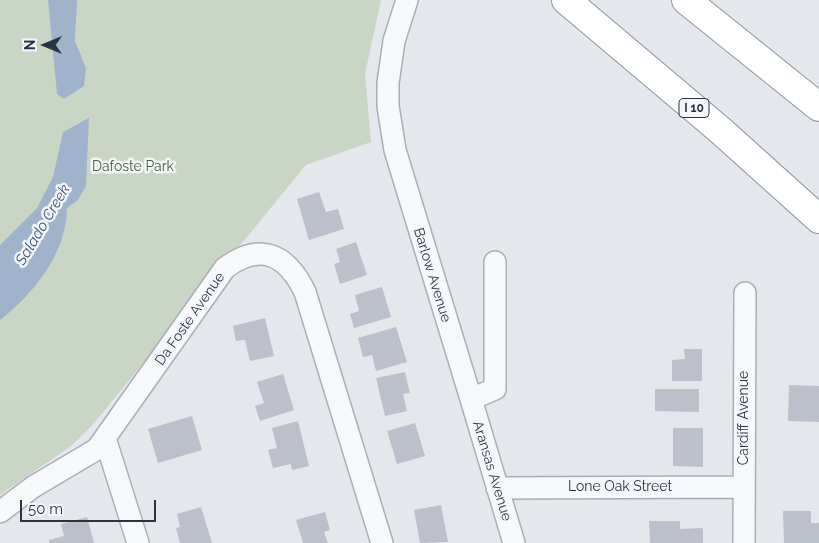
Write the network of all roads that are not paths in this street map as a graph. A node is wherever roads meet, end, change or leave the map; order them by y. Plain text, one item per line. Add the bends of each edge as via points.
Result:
1 (407, 0) edge
2 (566, 0) edge
3 (686, 0) edge
4 (819, 108) edge
5 (819, 219) edge
6 (495, 262) dead end
7 (744, 293) dead end
8 (471, 399) junction
9 (105, 438) junction
10 (744, 487) junction
11 (497, 488) junction
12 (0, 512) edge
13 (138, 543) edge
14 (382, 543) edge
15 (514, 543) edge
16 (744, 543) edge

1 - 8 street, Barlow Avenue via 394,41 388,83 395,150
2 - 5 highway, I 10
3 - 4 highway
6 - 8 street via 495,389
7 - 10 street, Cardiff Avenue
8 - 11 street, Aransas Avenue
9 - 12 street, Da Foste Avenue via 97,449
9 - 13 street
9 - 14 street, Da Foste Avenue via 225,268 250,255 270,255 281,259 290,267 305,292
10 - 11 street, Lone Oak Street
10 - 16 street, Cardiff Avenue
11 - 15 street, Aransas Avenue

